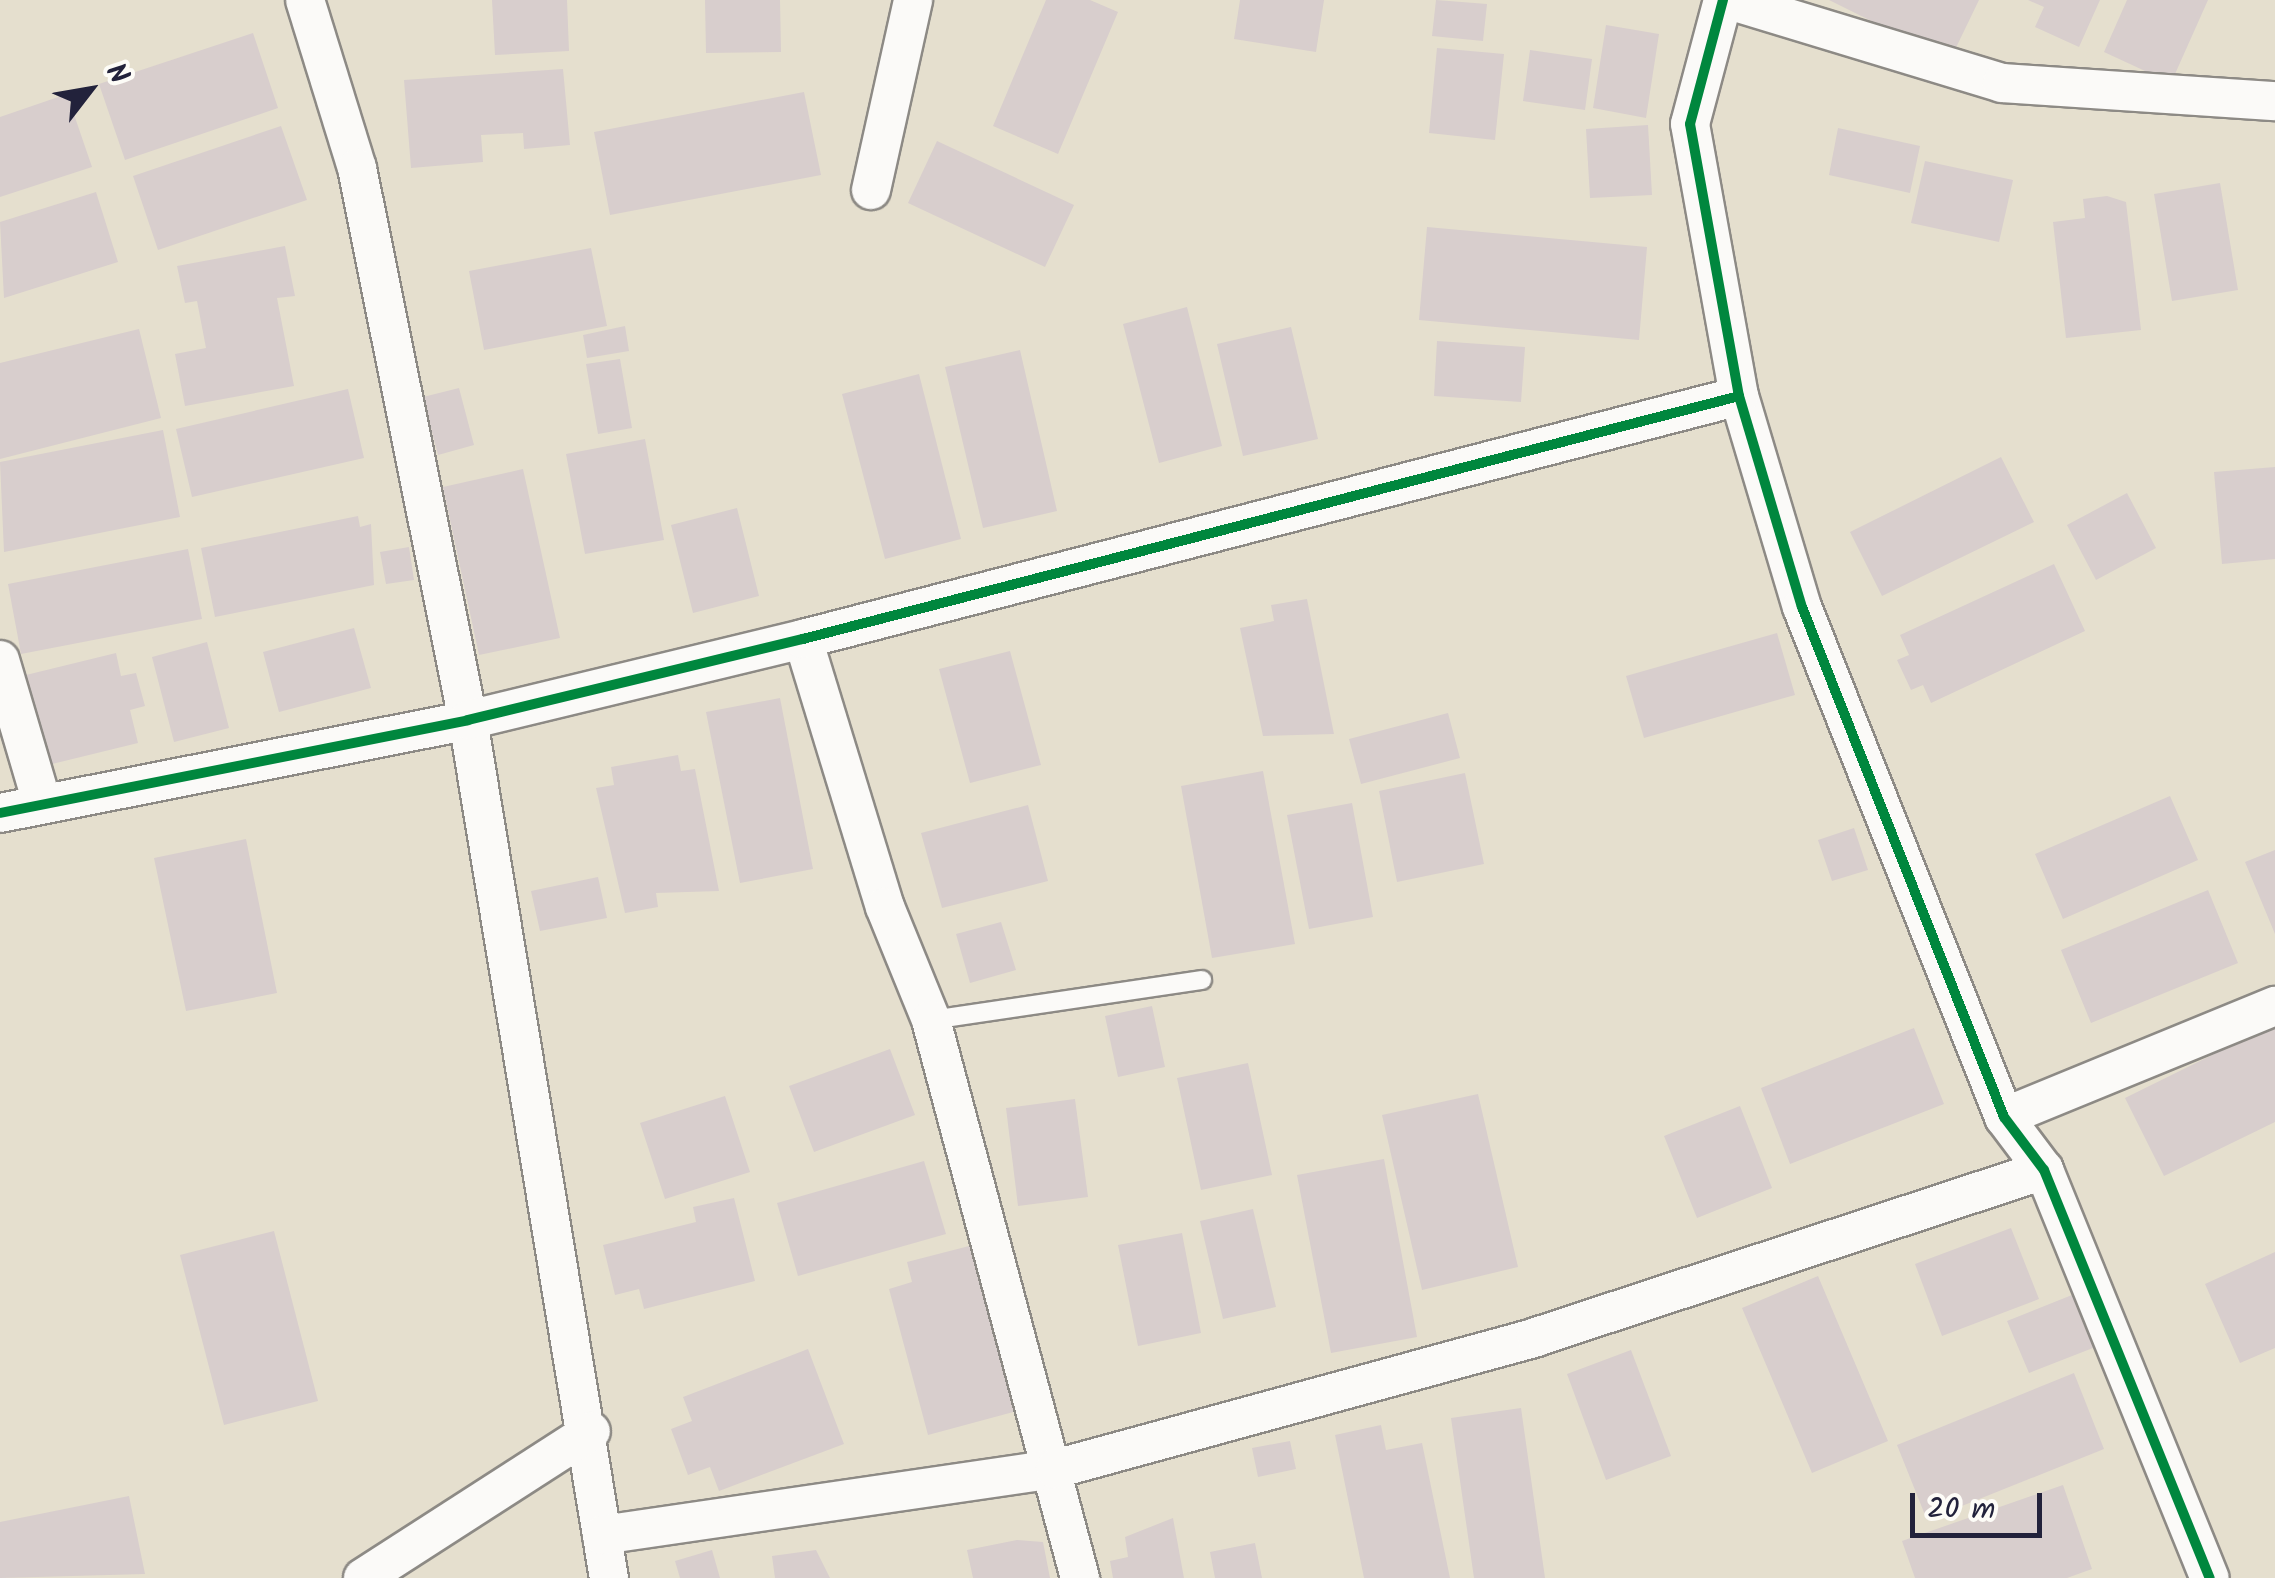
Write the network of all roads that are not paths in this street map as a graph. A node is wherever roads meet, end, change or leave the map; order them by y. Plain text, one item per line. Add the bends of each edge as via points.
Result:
1 (305, 0) edge
2 (913, 0) edge
3 (1726, 0) edge
4 (2275, 101) edge
5 (871, 190) dead end
6 (1740, 396) junction
7 (803, 639) junction
8 (0, 660) edge
9 (468, 720) junction
10 (41, 799) junction
11 (0, 813) edge
12 (1202, 980) dead end
13 (2275, 1006) edge
14 (931, 1020) junction
15 (2004, 1116) junction
16 (2044, 1170) junction
17 (591, 1431) junction
18 (1056, 1469) junction
19 (602, 1535) junction
20 (363, 1578) edge
21 (609, 1578) edge
22 (1080, 1578) edge
23 (2210, 1578) edge

1 - 9 street via 357,168
2 - 5 street
3 - 4 street via 2002,83
3 - 6 street via 1690,124
6 - 7 street
6 - 15 street via 1802,608
7 - 9 street
7 - 14 street via 885,907
8 - 10 street
9 - 10 street
9 - 17 street
10 - 11 street
12 - 14 lane
13 - 15 street
14 - 18 street
15 - 16 street
16 - 18 street via 1536,1337
16 - 23 street
17 - 19 street
17 - 20 street
18 - 19 street
18 - 22 street
19 - 21 street

